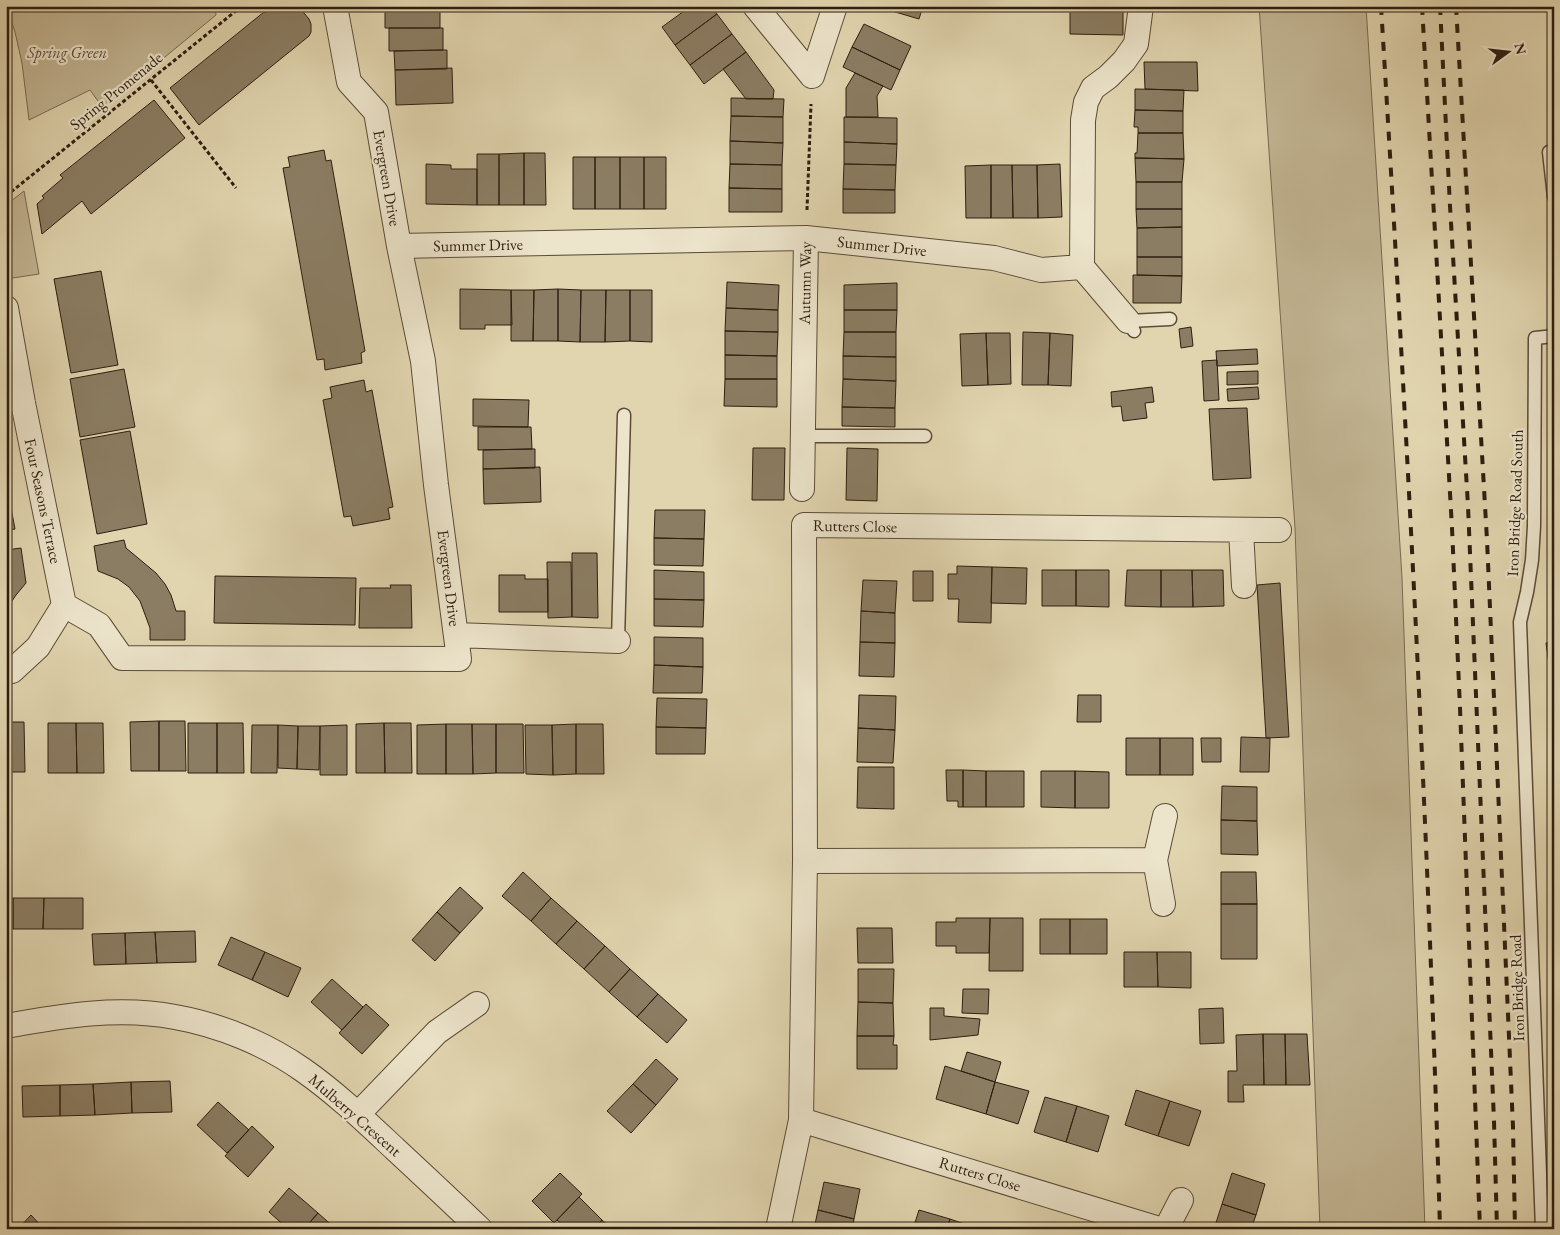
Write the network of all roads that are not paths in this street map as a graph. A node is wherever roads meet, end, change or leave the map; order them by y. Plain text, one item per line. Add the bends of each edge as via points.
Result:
1 (335, 6) edge
2 (755, 6) edge
3 (835, 6) edge
4 (1141, 6) edge
5 (1549, 152) dead end
6 (1554, 197) edge
7 (806, 238) junction
8 (399, 246) junction
9 (1082, 267) junction
10 (6, 308) edge
11 (1170, 320) dead end
12 (1131, 326) joint
13 (1554, 336) edge
14 (14, 404) edge
15 (624, 415) dead end
16 (803, 436) junction
17 (925, 436) dead end
18 (802, 489) dead end
19 (1241, 530) junction
20 (1279, 530) dead end
21 (1244, 586) dead end
22 (64, 606) junction
23 (456, 635) junction
24 (618, 641) joint
25 (6, 671) edge
26 (1525, 747) joint
27 (1165, 816) dead end
28 (1155, 860) junction
29 (806, 861) junction
30 (1163, 904) dead end
31 (477, 1004) dead end
32 (6, 1026) edge
33 (358, 1114) junction
34 (801, 1120) junction
35 (1181, 1200) dead end
36 (480, 1229) edge
37 (778, 1229) edge
38 (1159, 1229) edge
39 (1166, 1229) edge
40 (1542, 1229) edge

1 - 8 street, Evergreen Drive via 349,82 376,112
2 - 3 street via 812,76
4 - 9 street via 1136,44 1114,71 1092,88 1086,102 1083,120
5 - 6 lane
7 - 8 street, Summer Drive
7 - 9 street, Summer Drive via 994,258 1041,270
7 - 16 street, Autumn Way
8 - 23 street, Evergreen Drive via 423,361
9 - 12 street
10 - 14 street, Four Seasons Terrace
11 - 12 lane
13 - 26 lane, Iron Bridge Road South via 1535,338 1534,526 1532,560 1520,622
14 - 22 street, Four Seasons Terrace
15 - 24 lane
16 - 17 lane
16 - 18 street, Autumn Way
19 - 20 street
19 - 21 street
19 - 29 street, Rutters Close via 804,525
22 - 23 street, Evergreen Drive via 99,625 122,658 459,659
22 - 25 street via 38,647 12,671
23 - 24 street
26 - 40 lane, Iron Bridge Road
27 - 28 street
28 - 29 street
28 - 30 street
29 - 34 street, Rutters Close
31 - 33 street via 437,1032
32 - 33 street, Mulberry Crescent via 108,1013 175,1016 247,1039 277,1054
33 - 36 street, Mulberry Crescent
34 - 37 street, Rutters Close
34 - 38 street, Rutters Close
35 - 39 street

